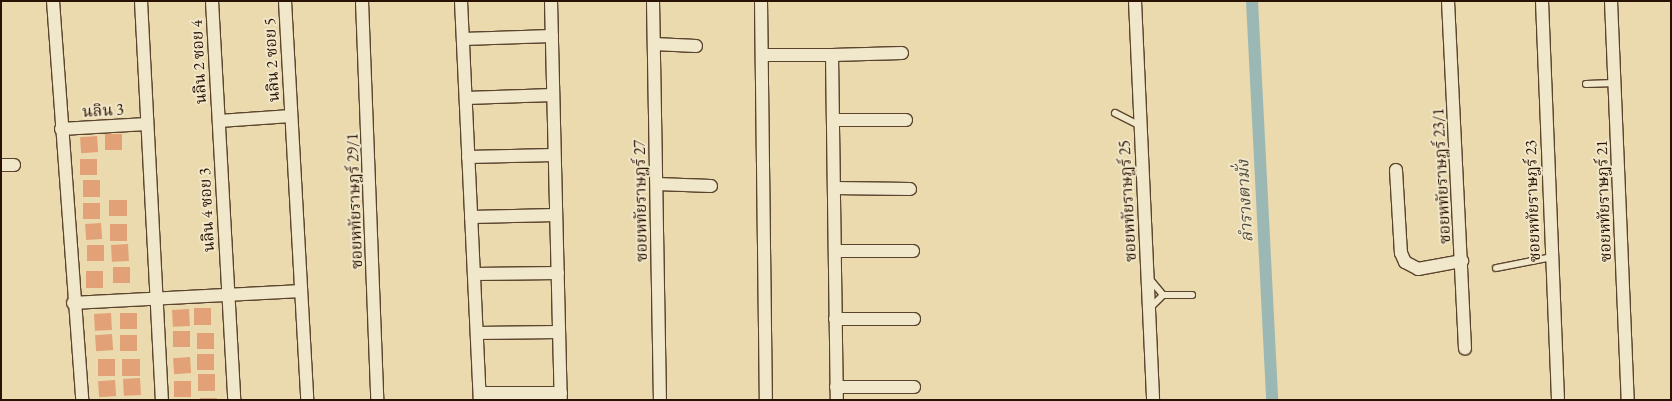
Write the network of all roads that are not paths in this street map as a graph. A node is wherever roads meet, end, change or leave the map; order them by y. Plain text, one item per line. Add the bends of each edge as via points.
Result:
1 (53, 1) edge
2 (141, 1) edge
3 (212, 1) edge
4 (285, 1) edge
5 (362, 1) edge
6 (461, 1) edge
7 (551, 1) edge
8 (653, 1) edge
9 (761, 1) edge
10 (1135, 1) edge
11 (1448, 1) edge
12 (1542, 1) edge
13 (1611, 1) edge
14 (552, 36) junction
15 (463, 39) junction
16 (654, 44) junction
17 (696, 46) dead end
18 (902, 53) dead end
19 (762, 55) junction
20 (832, 55) junction
21 (1615, 83) junction
22 (1586, 84) dead end
23 (553, 95) junction
24 (466, 98) junction
25 (1114, 113) dead end
26 (291, 116) junction
27 (834, 120) junction
28 (906, 120) dead end
29 (218, 122) junction
30 (147, 124) junction
31 (1141, 126) junction
32 (61, 129) junction
33 (554, 156) junction
34 (468, 157) junction
35 (1, 165) edge
36 (14, 165) dead end
37 (1396, 170) dead end
38 (657, 184) junction
39 (711, 186) dead end
40 (834, 188) junction
41 (910, 189) dead end
42 (556, 215) junction
43 (471, 217) junction
44 (835, 251) junction
45 (912, 252) dead end
46 (1552, 257) junction
47 (1462, 261) junction
48 (1496, 268) dead end
49 (558, 273) junction
50 (474, 274) junction
51 (1148, 276) junction
52 (301, 291) junction
53 (1163, 295) junction
54 (1192, 295) dead end
55 (228, 297) junction
56 (156, 302) junction
57 (73, 304) junction
58 (1149, 309) junction
59 (836, 319) junction
60 (914, 319) dead end
61 (559, 332) junction
62 (477, 333) junction
63 (1465, 349) dead end
64 (914, 387) dead end
65 (836, 388) junction
66 (480, 397) edge
67 (561, 397) edge
68 (82, 400) edge
69 (162, 400) edge
70 (234, 400) edge
71 (307, 400) edge
72 (377, 400) edge
73 (660, 400) edge
74 (766, 400) edge
75 (837, 400) edge
76 (1153, 400) edge
77 (1558, 400) edge
78 (1628, 400) edge

1 - 32 street
2 - 30 street
3 - 29 street, นลิน 2 ซอย 4
4 - 26 street, นลิน 2 ซอย 5
5 - 72 street, ซอยหทัยราษฎร์ 29/1
6 - 15 street
7 - 14 street
8 - 16 street, ซอยหทัยราษฎร์ 27
9 - 19 street
10 - 31 street, ซอยหทัยราษฎร์ 25
11 - 47 street, ซอยหทัยราษฎร์ 23/1
12 - 46 street, ซอยหทัยราษฎร์ 23
13 - 21 street, ซอยหทัยราษฎร์ 21
14 - 15 street
14 - 23 street
15 - 24 street
16 - 17 street
16 - 38 street, ซอยหทัยราษฎร์ 27
18 - 20 street
19 - 20 street
19 - 74 street
20 - 27 street
21 - 22 lane
21 - 78 street, ซอยหทัยราษฎร์ 21
23 - 24 street
23 - 33 street
24 - 34 street
25 - 31 lane
26 - 29 street
26 - 52 street, นลิน 2 ซอย 5
27 - 28 street
27 - 40 street
29 - 55 street, นลิน 4 ซอย 3
30 - 32 street, นลิน 3
30 - 56 street
31 - 51 street, ซอยหทัยราษฎร์ 25
32 - 57 street
33 - 34 street
33 - 42 street
34 - 43 street
35 - 36 street
37 - 47 street via 1401,253 1405,262 1418,269
38 - 39 street
38 - 73 street, ซอยหทัยราษฎร์ 27
40 - 41 street
40 - 44 street
42 - 43 street
42 - 49 street
43 - 50 street
44 - 45 street
44 - 59 street
46 - 48 lane
46 - 77 street, ซอยหทัยราษฎร์ 23
47 - 63 street, ซอยหทัยราษฎร์ 23/1
49 - 50 street
49 - 61 street
50 - 62 street
51 - 53 lane via 1158,284
51 - 58 street, ซอยหทัยราษฎร์ 25
52 - 55 street
52 - 71 street, นลิน 2 ซอย 5
53 - 54 lane
53 - 58 lane
55 - 56 street
55 - 70 street, นลิน 4 ซอย 3
56 - 57 street
56 - 69 street
57 - 68 street
58 - 76 street, ซอยหทัยราษฎร์ 25
59 - 60 street
59 - 65 street
61 - 62 street
61 - 67 street
62 - 66 street
64 - 65 street
65 - 75 street
66 - 67 street

